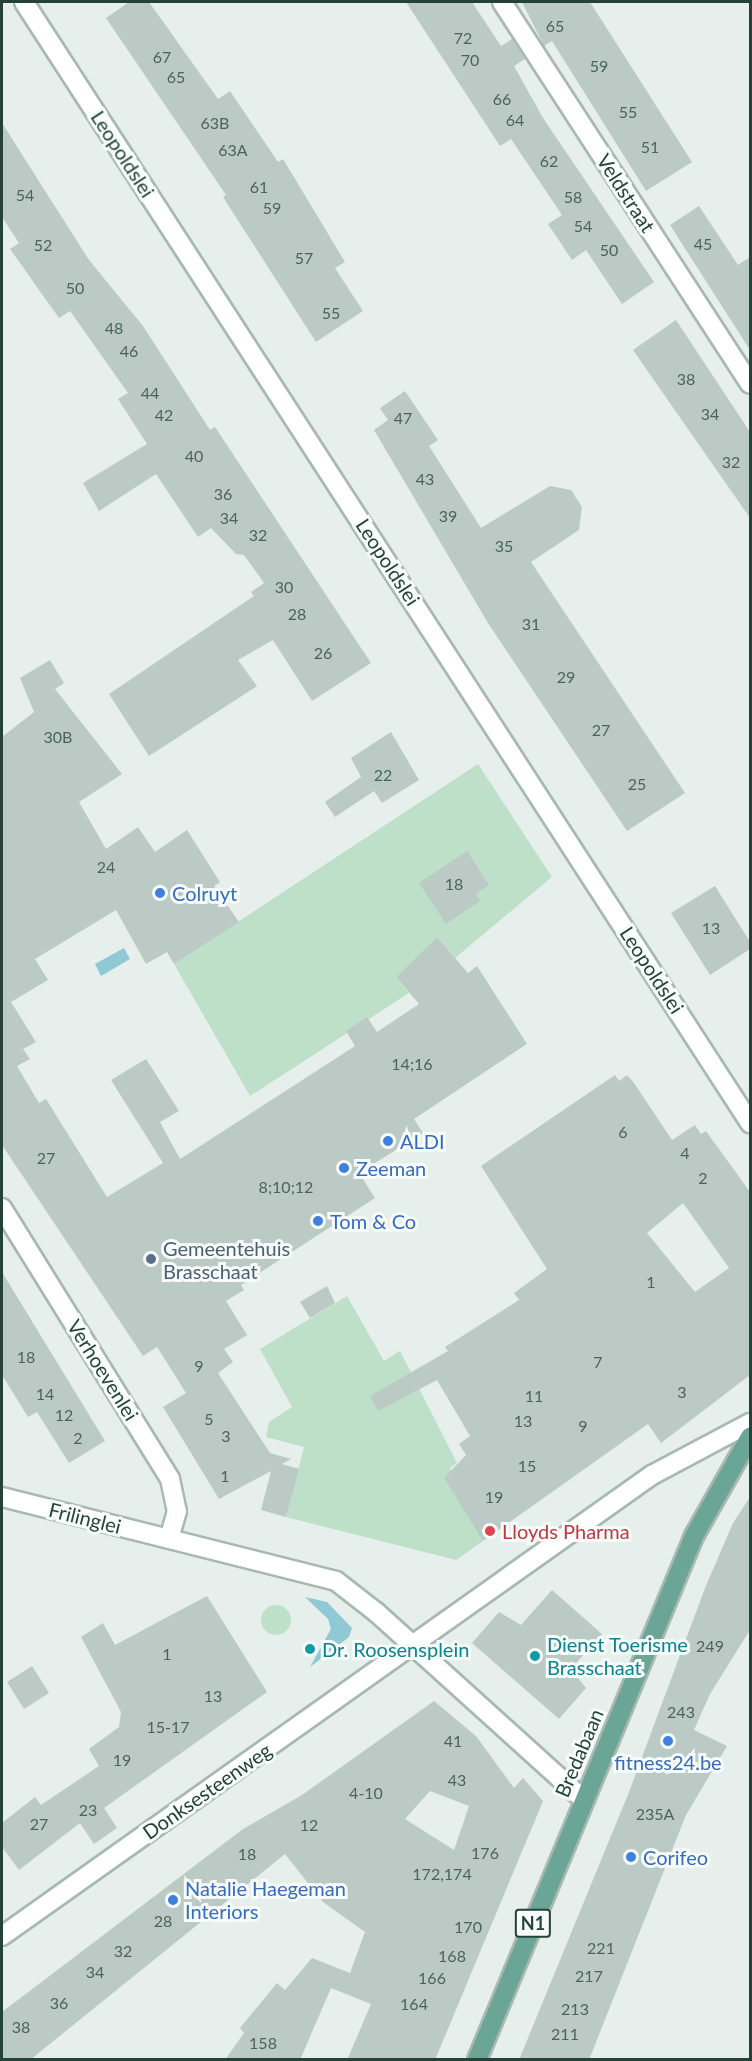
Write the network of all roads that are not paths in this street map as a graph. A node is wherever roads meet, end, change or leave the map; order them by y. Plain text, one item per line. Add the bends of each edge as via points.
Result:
1 (24, 2) edge
2 (502, 2) edge
3 (750, 384) edge
4 (750, 1123) edge
5 (2, 1208) edge
6 (750, 1423) edge
7 (750, 1437) edge
8 (2, 1497) edge
9 (169, 1539) junction
10 (412, 1644) junction
11 (584, 1800) junction
12 (2, 1936) edge
13 (477, 2060) edge

1 - 4 street, Leopoldslei
2 - 3 street, Veldstraat
5 - 9 street, Verhoevenlei via 170,1479 177,1510
6 - 10 street, Donksesteenweg via 705,1443 652,1475
7 - 11 main road, Bredabaan / N1 via 694,1536
8 - 9 street, Frilinglei
9 - 10 street, Frilinglei via 336,1581
10 - 11 street, Frilinglei
10 - 12 street, Donksesteenweg
11 - 13 main road, Bredabaan / N1

